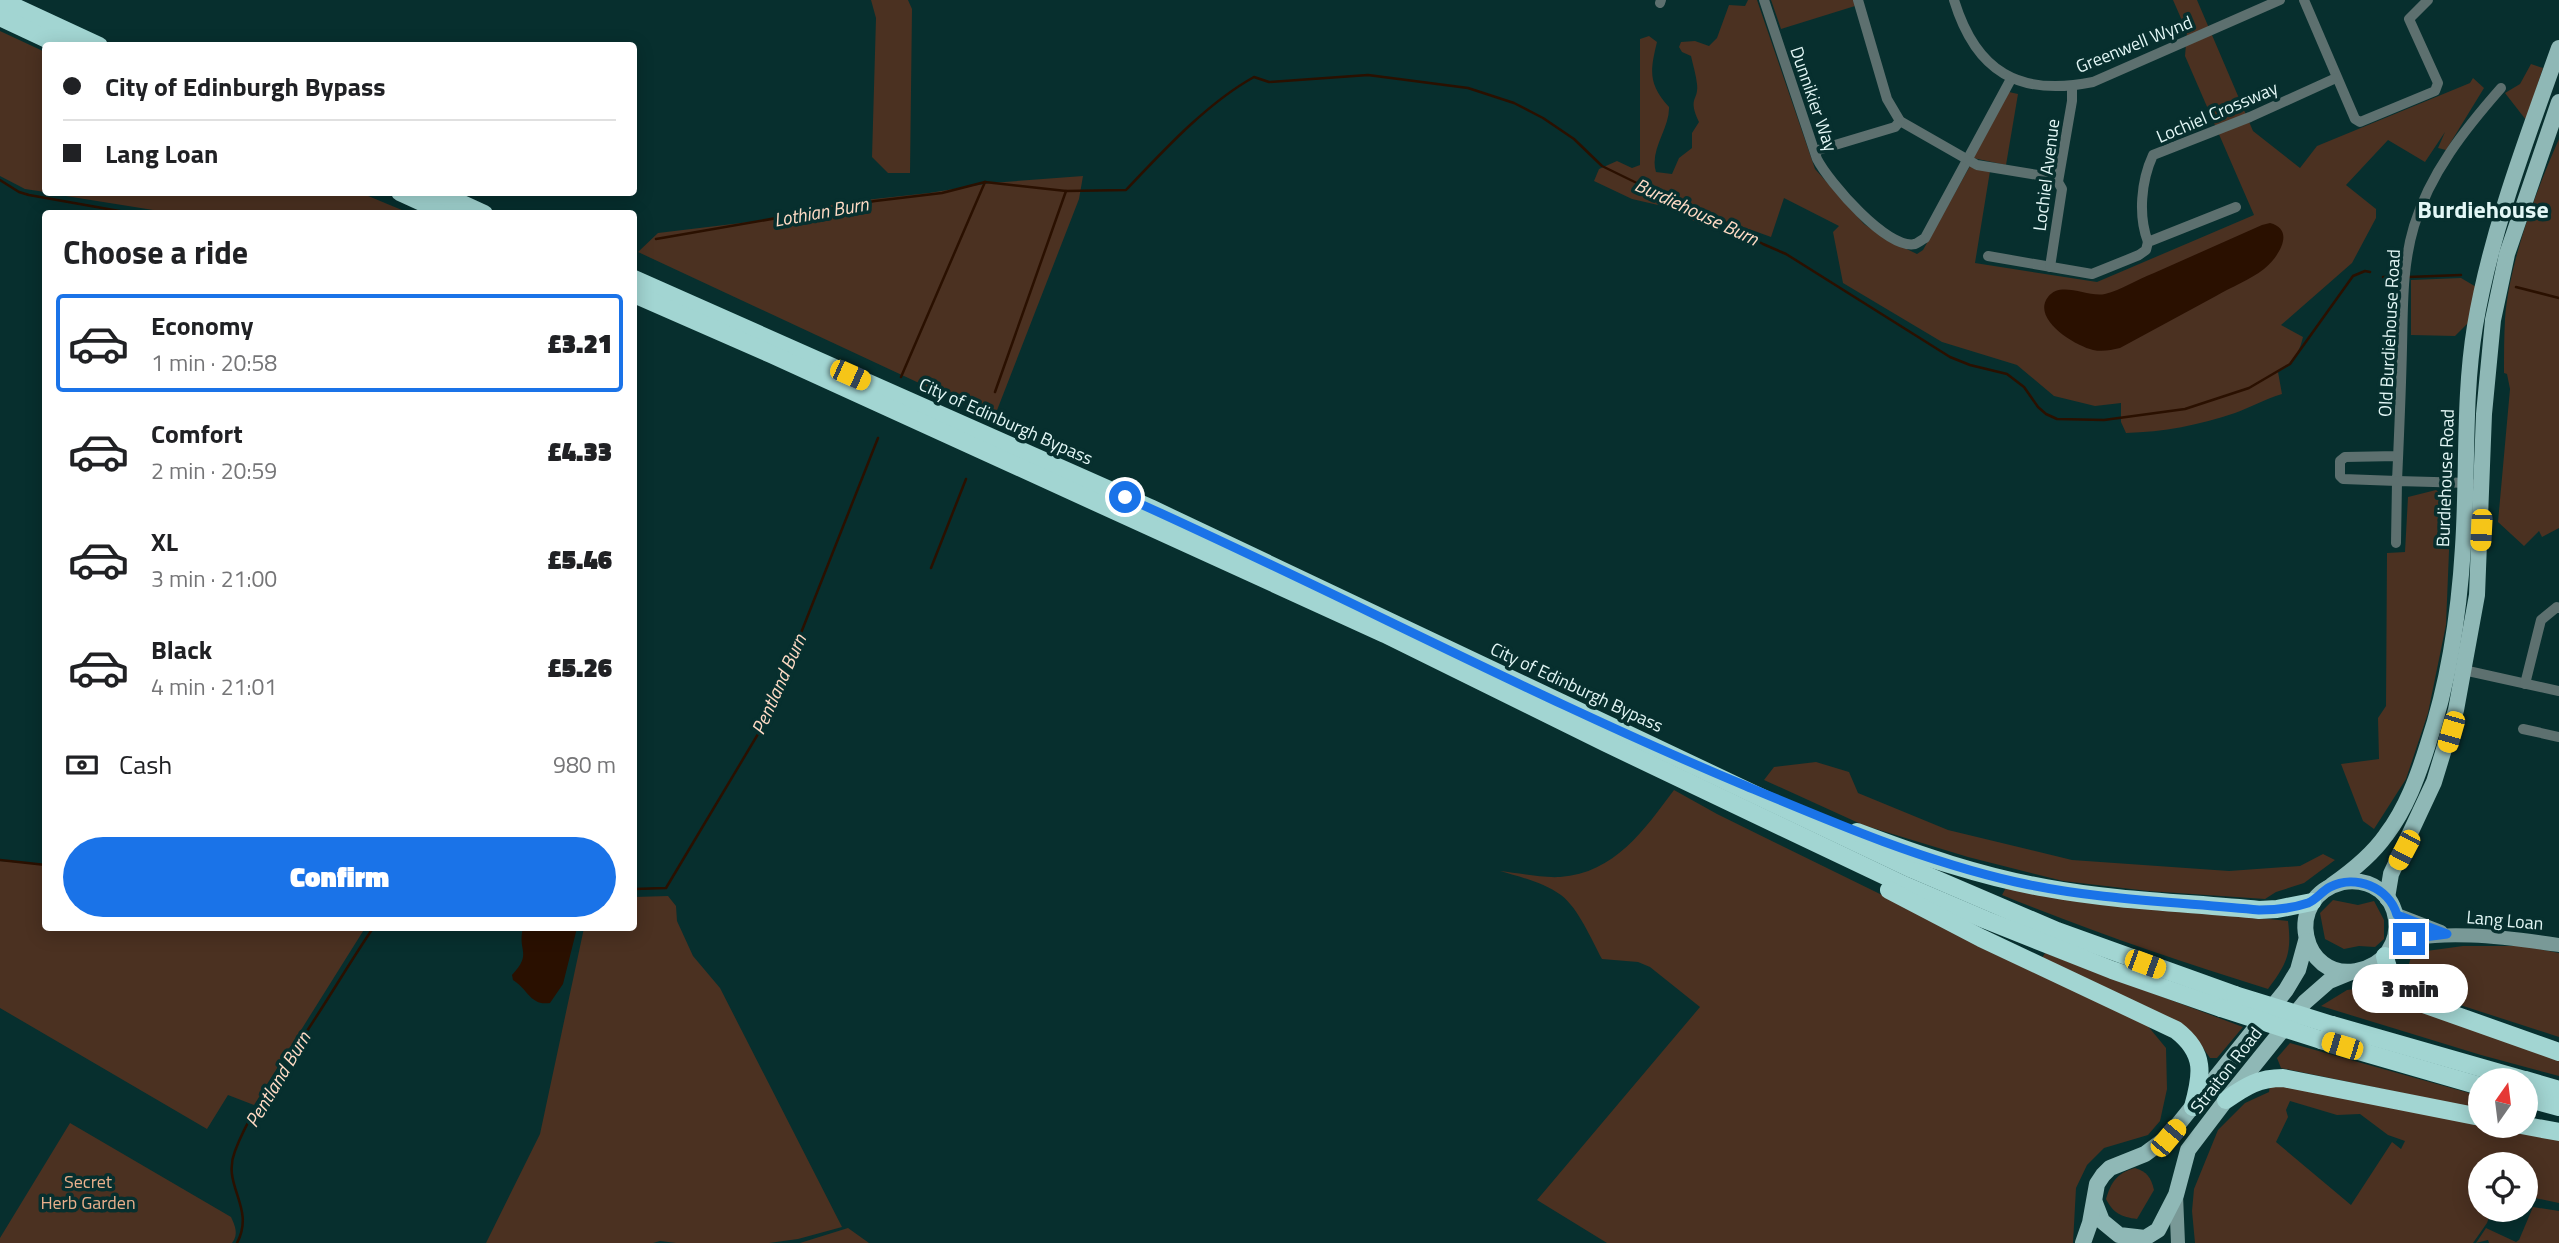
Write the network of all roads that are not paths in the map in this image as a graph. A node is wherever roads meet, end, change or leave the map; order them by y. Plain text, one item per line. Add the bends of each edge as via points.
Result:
1 (0, 0) edge
2 (1764, 0) edge
3 (1858, 0) edge
4 (1954, 0) edge
5 (2280, 0) edge
6 (2304, 0) edge
7 (2428, 0) edge
8 (0, 17) edge
9 (53, 42) edge
10 (90, 42) edge
11 (2559, 48) edge
12 (2336, 78) junction
13 (2011, 79) junction
14 (2553, 83) edge
15 (2072, 86) junction
16 (2501, 88) dead end
17 (2559, 102) edge
18 (1900, 121) junction
19 (1815, 152) junction
20 (1967, 160) junction
21 (2058, 182) junction
22 (409, 196) edge
23 (445, 196) edge
24 (2236, 207) dead end
25 (439, 210) edge
26 (475, 210) edge
27 (2148, 242) junction
28 (1989, 256) dead end
29 (2050, 267) junction
30 (637, 280) edge
31 (637, 296) edge
32 (2398, 456) junction
33 (2397, 481) junction
34 (2465, 483) junction
35 (2483, 483) junction
36 (2396, 543) dead end
37 (2559, 608) edge
38 (2457, 668) junction
39 (2525, 684) junction
40 (2559, 691) edge
41 (2523, 729) dead end
42 (2559, 737) edge
43 (1606, 743) junction
44 (1666, 752) junction
45 (2332, 886) junction
46 (2387, 898) junction
47 (2312, 902) junction
48 (2397, 915) junction
49 (2447, 934) junction
50 (2306, 941) junction
51 (2559, 945) edge
52 (2388, 952) junction
53 (2351, 972) junction
54 (2559, 1052) edge
55 (2482, 1068) edge
56 (2468, 1083) edge
57 (2538, 1084) edge
58 (2559, 1090) edge
59 (2226, 1100) junction
60 (2538, 1101) edge
61 (2193, 1107) junction
62 (2559, 1107) edge
63 (2468, 1116) edge
64 (2538, 1128) edge
65 (2559, 1132) edge
66 (2176, 1195) junction
67 (2095, 1203) junction
68 (2139, 1240) edge
69 (2083, 1243) edge
70 (2178, 1243) edge

1 - 10 highway
2 - 19 street, Dunnikier Way
3 - 18 street via 1887,99
4 - 13 street via 1967,36
5 - 15 street, Greenwell Wynd via 2094,82
6 - 12 street
7 - 12 street via 2409,19 2438,83 2435,92 2360,122
8 - 9 highway
11 - 14 main road, Burdiehouse Road
12 - 27 street, Lochiel Crossway via 2153,156 2141,214
13 - 15 street, Greenwell Wynd
13 - 20 street
14 - 34 main road, Burdiehouse Road via 2502,218 2478,312 2468,383
15 - 21 street, Lochiel Avenue
16 - 32 street, Old Burdiehouse Road via 2460,136 2435,175 2415,223 2405,270
17 - 35 main road, Burdiehouse Road via 2516,224 2498,293 2488,355
18 - 19 street via 1895,127
18 - 20 street
19 - 20 street, Dunnikier Way via 1824,172 1870,222 1906,244 1925,239
20 - 21 street
21 - 29 street, Lochiel Avenue via 2062,189
22 - 25 highway
23 - 26 highway
24 - 27 street
27 - 29 street via 2146,250 2100,273
28 - 29 street
30 - 44 highway, City of Edinburgh Bypass via 1162,513
31 - 43 highway, City of Edinburgh Bypass via 1385,634
32 - 33 street, Old Burdiehouse Road
32 - 33 street via 2344,457 2340,461 2343,479
33 - 34 street
33 - 36 street, Old Burdiehouse Road
34 - 35 street
34 - 38 main road, Burdiehouse Road
35 - 38 main road, Burdiehouse Road via 2477,595
37 - 39 street via 2540,620
38 - 39 street
38 - 45 main road, Burdiehouse Road via 2396,821 2376,848
38 - 46 main road, Burdiehouse Road via 2444,754 2391,874
39 - 40 street
41 - 42 street
43 - 56 highway, City of Edinburgh Bypass, bridge via 1860,864 2112,970 2321,1040
43 - 61 highway via 1981,938 2176,1030 2192,1046 2200,1068
44 - 47 highway via 1877,840 2014,882 2074,893 2259,910
44 - 55 highway, City of Edinburgh Bypass, bridge via 1867,848 2057,931 2235,995
45 - 46 main road via 2359,882
45 - 47 main road
46 - 48 main road
47 - 50 main road via 2306,916
48 - 49 street, Lang Loan
48 - 52 main road
49 - 51 street, Lang Loan
49 - 52 street, Lang Loan via 2409,939
50 - 53 main road via 2323,963
50 - 61 main road, Straiton Road via 2294,979
52 - 53 main road via 2367,968
52 - 54 highway via 2387,968 2396,986 2414,1002
53 - 59 main road, Straiton Road via 2329,981 2305,1002
57 - 58 highway, City of Edinburgh Bypass
59 - 63 highway via 2252,1082 2283,1078
59 - 66 main road, Straiton Road via 2188,1150
60 - 62 highway
61 - 67 main road, Straiton Road via 2158,1147 2110,1168 2098,1184
64 - 65 highway
66 - 68 main road, Straiton Road via 2158,1230
66 - 70 street
67 - 68 main road, Straiton Road via 2107,1227
67 - 69 main road, Straiton Road

